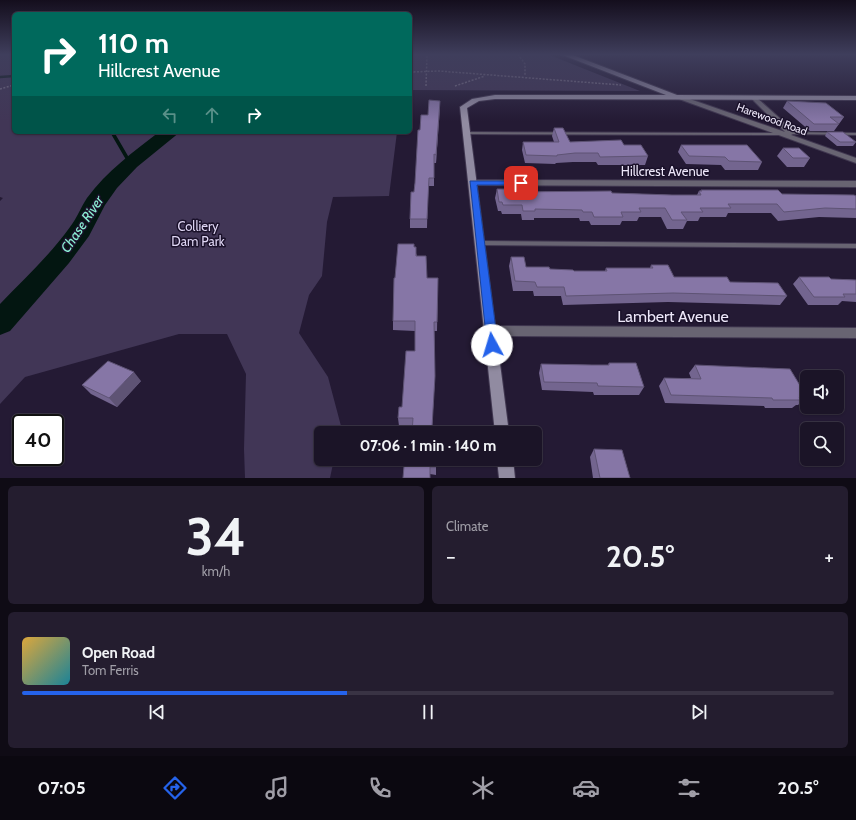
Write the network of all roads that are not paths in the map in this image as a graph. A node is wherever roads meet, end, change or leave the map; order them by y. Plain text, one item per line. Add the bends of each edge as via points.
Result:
1 (623, 76) edge
2 (681, 98) junction
3 (856, 98) edge
4 (722, 99) junction
5 (755, 99) junction
6 (718, 112) junction
7 (466, 133) junction
8 (791, 133) junction
9 (780, 134) junction
10 (856, 134) edge
11 (856, 161) edge
12 (473, 183) junction
13 (856, 184) edge
14 (480, 243) junction
15 (856, 246) edge
16 (491, 331) junction
17 (856, 333) edge
18 (501, 426) edge
19 (506, 466) edge
20 (507, 478) edge

1 - 2 street
2 - 4 street
2 - 6 street, Harewood Road
2 - 7 street via 478,98 463,107
3 - 5 street
4 - 5 street
4 - 6 street via 712,103
5 - 8 street
6 - 9 street, Harewood Road
7 - 9 lane
7 - 12 street
8 - 9 street
8 - 10 lane
9 - 11 street, Harewood Road
12 - 13 street, Hillcrest Avenue
12 - 14 street
14 - 15 lane
14 - 16 street
16 - 17 street, Lambert Avenue
16 - 18 street
19 - 20 street

